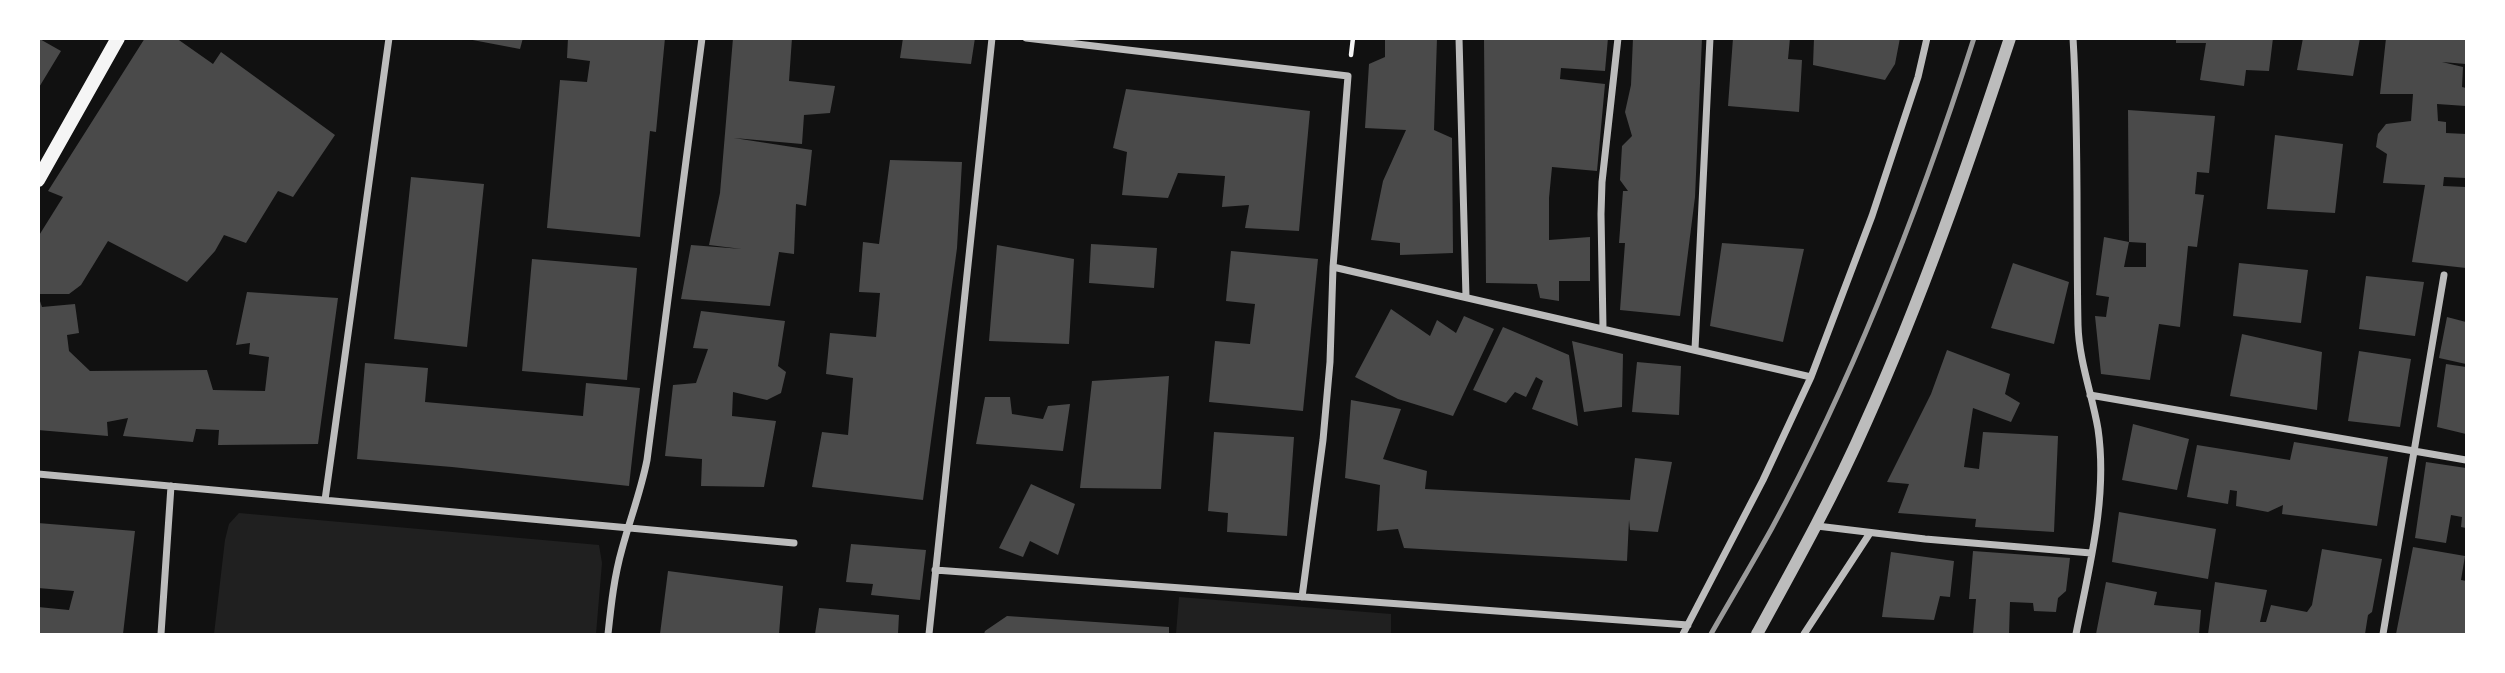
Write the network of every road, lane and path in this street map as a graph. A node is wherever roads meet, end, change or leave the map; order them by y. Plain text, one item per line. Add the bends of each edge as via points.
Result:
1 (118, 38) edge
2 (389, 38) edge
3 (702, 38) edge
4 (992, 38) edge
5 (1026, 38) edge
6 (1459, 38) edge
7 (1618, 38) edge
8 (1710, 38) edge
9 (1927, 38) edge
10 (2010, 38) edge
11 (2073, 38) edge
12 (38, 180) edge
13 (1333, 267) junction
14 (2444, 275) dead end
15 (1466, 297) junction
16 (1603, 328) junction
17 (1695, 349) junction
18 (1811, 377) junction
19 (2090, 395) junction
20 (2415, 451) junction
21 (2466, 460) edge
22 (38, 474) edge
23 (171, 486) junction
24 (325, 500) junction
25 (1817, 526) junction
26 (629, 528) junction
27 (1870, 533) junction
28 (794, 543) dead end
29 (2091, 553) junction
30 (934, 570) junction
31 (1302, 597) junction
32 (1688, 625) junction
33 (161, 635) edge
34 (608, 635) edge
35 (929, 635) edge
36 (1683, 635) edge
37 (1757, 635) edge
38 (1804, 635) edge
39 (2076, 635) edge
40 (2383, 635) edge

1 - 12 main road
2 - 24 street
3 - 26 street via 647,460
4 - 30 street
5 - 13 street via 1349,76
6 - 15 street
7 - 16 street via 1602,182
8 - 17 street
9 - 18 street via 1872,216
10 - 25 street via 1894,358
11 - 19 street via 2078,328
13 - 15 street
13 - 31 street via 1323,440
14 - 20 street
15 - 16 street
16 - 17 street
17 - 18 street
18 - 32 street
19 - 20 street
19 - 29 street via 2101,480
20 - 21 street
20 - 40 street
22 - 23 street
23 - 24 street
23 - 33 street
24 - 26 street
25 - 27 street
25 - 37 street
26 - 28 street
26 - 34 street via 615,575
27 - 29 street
27 - 38 street
29 - 39 street
30 - 31 street
30 - 35 street
31 - 32 street
32 - 36 street

